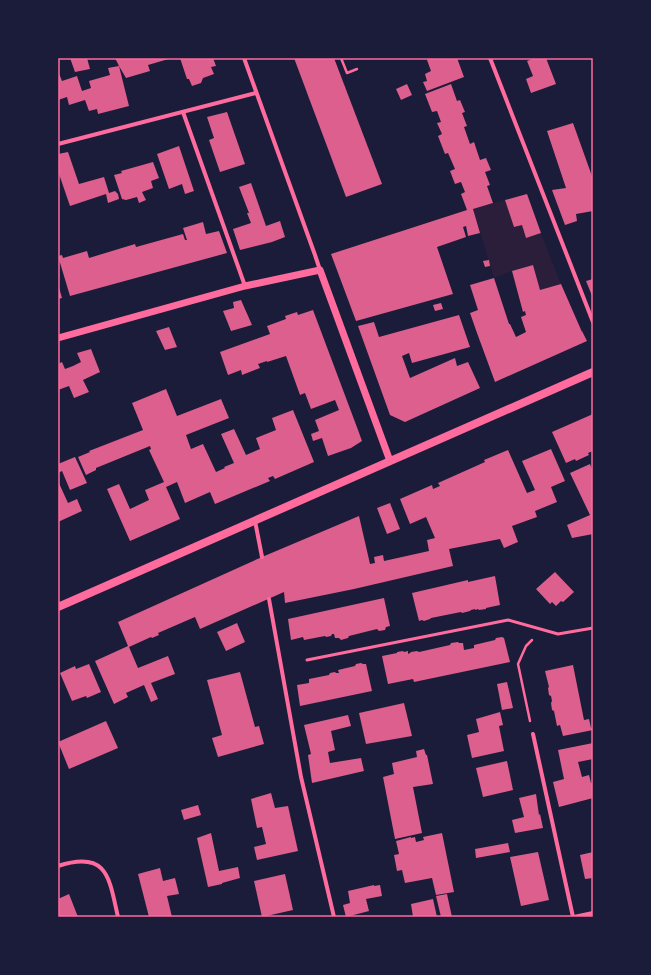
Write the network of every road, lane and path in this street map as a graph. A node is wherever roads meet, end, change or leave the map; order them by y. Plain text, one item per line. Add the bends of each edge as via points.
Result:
1 (244, 58) edge
2 (341, 58) edge
3 (490, 58) edge
4 (357, 70) dead end
5 (256, 93) junction
6 (183, 112) junction
7 (58, 144) edge
8 (320, 270) junction
9 (244, 286) junction
10 (593, 322) edge
11 (58, 338) edge
12 (593, 372) edge
13 (390, 461) junction
14 (255, 521) junction
15 (262, 557) dead end
16 (269, 598) dead end
17 (58, 607) edge
18 (593, 628) edge
19 (542, 630) junction
20 (307, 660) dead end
21 (533, 734) joint
22 (58, 866) edge
23 (593, 913) edge
24 (118, 917) edge
25 (334, 917) edge
26 (574, 917) edge

1 - 5 street
2 - 4 path via 347,73
3 - 10 street
5 - 6 street
5 - 8 street
6 - 7 street
6 - 9 street
8 - 9 street
8 - 13 street
9 - 11 street
12 - 13 main road
13 - 14 main road
14 - 15 street
14 - 17 main road
16 - 25 street via 301,777
18 - 19 lane via 558,634
19 - 20 lane via 508,620
19 - 21 path via 526,646 518,664
21 - 26 street
22 - 24 street via 86,861 96,864 105,872 110,882
23 - 26 street

